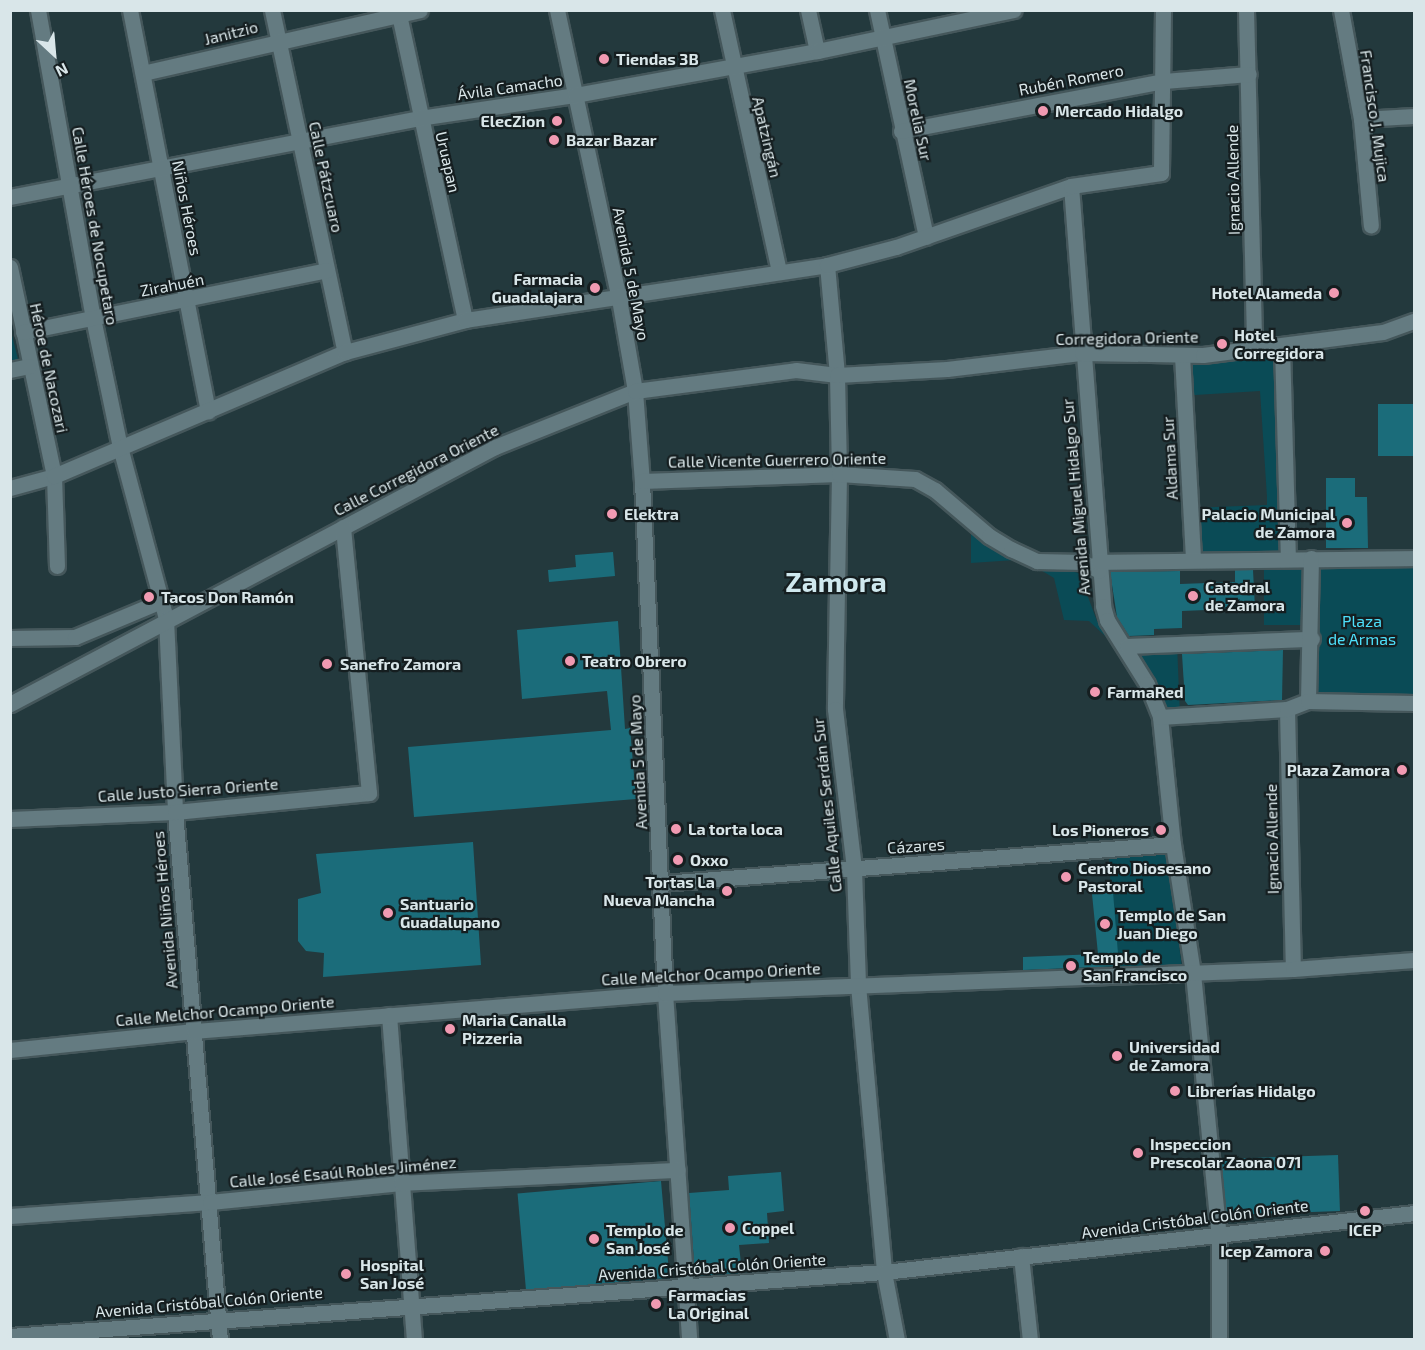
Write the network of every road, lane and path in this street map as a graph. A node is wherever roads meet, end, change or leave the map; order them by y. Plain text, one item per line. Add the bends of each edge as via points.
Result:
1 (38, 10) edge
2 (130, 10) edge
3 (272, 10) edge
4 (420, 10) edge
5 (557, 10) edge
6 (722, 10) edge
7 (808, 10) edge
8 (877, 10) edge
9 (1014, 10) edge
10 (1163, 10) edge
11 (1246, 10) edge
12 (1341, 10) edge
13 (398, 13) edge
14 (882, 37) junction
15 (278, 40) junction
16 (817, 51) junction
17 (732, 67) junction
18 (143, 73) junction
19 (1249, 74) junction
20 (1164, 81) junction
21 (575, 95) junction
22 (1414, 116) edge
23 (419, 118) junction
24 (1361, 119) junction
25 (901, 131) junction
26 (301, 142) junction
27 (160, 169) junction
28 (69, 184) junction
29 (1071, 186) junction
30 (10, 196) edge
31 (1371, 226) dead end
32 (926, 237) junction
33 (827, 265) junction
34 (10, 267) edge
35 (327, 270) junction
36 (779, 271) junction
37 (619, 299) junction
38 (187, 301) junction
39 (14, 304) edge
40 (93, 318) junction
41 (465, 320) junction
42 (1414, 321) edge
43 (23, 332) junction
44 (1282, 346) junction
45 (1254, 349) junction
46 (345, 351) junction
47 (1082, 353) junction
48 (1182, 355) junction
49 (29, 366) junction
50 (10, 370) edge
51 (837, 375) junction
52 (635, 391) junction
53 (208, 412) junction
54 (120, 447) junction
55 (839, 474) junction
56 (54, 476) junction
57 (642, 481) junction
58 (10, 488) edge
59 (343, 527) junction
60 (1288, 558) junction
61 (1311, 558) junction
62 (1414, 558) edge
63 (1193, 559) junction
64 (57, 566) dead end
65 (1099, 566) junction
66 (161, 601) junction
67 (166, 619) junction
68 (10, 638) edge
69 (1312, 639) junction
70 (1127, 646) junction
71 (1308, 701) junction
72 (1414, 703) edge
73 (10, 704) edge
74 (1287, 709) junction
75 (1160, 717) junction
76 (175, 812) junction
77 (10, 819) edge
78 (1173, 844) junction
79 (854, 869) junction
80 (662, 883) junction
81 (1414, 960) edge
82 (1293, 969) junction
83 (1193, 973) junction
84 (858, 985) junction
85 (665, 993) junction
86 (389, 1015) junction
87 (194, 1031) junction
88 (10, 1050) edge
89 (678, 1170) junction
90 (400, 1183) junction
91 (210, 1202) junction
92 (1414, 1213) edge
93 (10, 1216) edge
94 (1219, 1237) junction
95 (1021, 1256) junction
96 (884, 1272) junction
97 (686, 1288) junction
98 (411, 1304) junction
99 (219, 1319) junction
100 (10, 1336) edge
101 (220, 1340) edge
102 (414, 1340) edge
103 (689, 1340) edge
104 (897, 1340) edge
105 (1030, 1340) edge
106 (1219, 1340) edge

1 - 28 street, Calle Héroes de Nocupetaro
2 - 18 street, Niños Héroes
3 - 15 street, Calle Pátzcuaro
4 - 13 street, Janitzio
5 - 21 street, Avenida 5 de Mayo
6 - 17 street, Apatzingán
7 - 16 street
8 - 14 street, Morelia Sur
9 - 14 street, Ávila Camacho
10 - 20 street
11 - 19 street, Ignacio Allende
12 - 24 street, Francisco J. Mujica
13 - 15 street, Janitzio
13 - 23 street, Uruapan
14 - 16 street, Ávila Camacho
14 - 25 street, Morelia Sur
15 - 18 street, Janitzio
15 - 26 street, Calle Pátzcuaro
16 - 17 street, Ávila Camacho
17 - 21 street, Ávila Camacho
17 - 36 street, Apatzingán
18 - 27 street, Niños Héroes
19 - 20 street, Rubén Romero
19 - 45 street, Ignacio Allende
20 - 25 street, Rubén Romero
20 - 29 street via 1161,172
21 - 23 street, Ávila Camacho
21 - 37 street, Avenida 5 de Mayo
22 - 24 street
23 - 26 street, Ávila Camacho
23 - 41 street, Uruapan
24 - 31 street, Francisco J. Mujica
25 - 32 street, Morelia Sur
26 - 27 street, Ávila Camacho
26 - 35 street, Calle Pátzcuaro
27 - 28 street, Ávila Camacho
27 - 38 street, Niños Héroes
28 - 30 street, Ávila Camacho
28 - 40 street, Calle Héroes de Nocupetaro
29 - 32 street
29 - 47 street, Avenida Miguel Hidalgo Sur
32 - 33 street
33 - 36 street
33 - 51 street, Calle Aquiles Serdán Sur
34 - 39 street, Héroe de Nacozari
35 - 38 street, Zirahuén
35 - 46 street, Calle Pátzcuaro
36 - 37 street
37 - 41 street
37 - 52 street, Avenida 5 de Mayo
38 - 40 street, Zirahuén
38 - 53 street, Niños Héroes
39 - 43 street, Héroe de Nacozari
40 - 43 street, Zirahuén
40 - 54 street, Calle Héroes de Nocupetaro
41 - 46 street
42 - 44 street, Corregidora Oriente via 1383,332
43 - 49 street, Héroe de Nacozari
44 - 45 street, Corregidora Oriente
44 - 60 street
45 - 48 street, Corregidora Oriente
46 - 53 street
47 - 48 street, Corregidora Oriente
47 - 51 street, Corregidora Oriente via 947,369
47 - 65 street, Avenida Miguel Hidalgo Sur
48 - 63 street, Aldama Sur
49 - 50 street
49 - 56 street, Héroe de Nacozari
51 - 52 street, Calle Corregidora Oriente via 796,370
51 - 55 street, Calle Aquiles Serdán Sur
52 - 57 street, Avenida 5 de Mayo
52 - 59 street, Calle Corregidora Oriente via 495,447
53 - 54 street
54 - 56 street
54 - 66 street
55 - 57 street, Calle Vicente Guerrero Oriente
55 - 65 street, Calle Vicente Guerrero Oriente via 915,479 1011,549 1037,561
55 - 79 street, Calle Aquiles Serdán Sur via 835,709
56 - 58 street
56 - 64 street, Héroe de Nacozari
57 - 80 street, Avenida 5 de Mayo
59 - 67 street, Calle Corregidora Oriente
59 - 76 street, Calle Justo Sierra Oriente via 369,793
60 - 61 street, Calle Vicente Guerrero Oriente
60 - 63 street, Calle Vicente Guerrero Oriente
61 - 62 street, Calle Vicente Guerrero Oriente
61 - 69 street
63 - 65 street, Calle Vicente Guerrero Oriente
65 - 70 street, Avenida Miguel Hidalgo Sur via 1107,620
66 - 67 street
66 - 68 street via 75,637
67 - 73 street, Calle Corregidora Oriente
67 - 76 street, Avenida Niños Héroes
69 - 70 street
69 - 71 street
70 - 75 street, Avenida Miguel Hidalgo Sur
71 - 72 street
71 - 74 street
74 - 75 street
74 - 82 street, Ignacio Allende
75 - 78 street, Avenida Miguel Hidalgo Sur
76 - 77 street, Calle Justo Sierra Oriente
76 - 87 street, Avenida Niños Héroes
78 - 79 street, Cázares
78 - 83 street, Avenida Miguel Hidalgo Sur
79 - 80 street, Cázares
79 - 84 street, Calle Aquiles Serdán Sur
80 - 85 street, Avenida 5 de Mayo
81 - 82 street, Calle Melchor Ocampo Oriente
82 - 83 street, Calle Melchor Ocampo Oriente
83 - 84 street, Calle Melchor Ocampo Oriente
83 - 94 street, Avenida Miguel Hidalgo Sur
84 - 85 street, Calle Melchor Ocampo Oriente
84 - 96 street, Calle Aquiles Serdán Sur
85 - 86 street, Calle Melchor Ocampo Oriente
85 - 89 street, Avenida 5 de Mayo
86 - 87 street, Calle Melchor Ocampo Oriente
86 - 90 street
87 - 88 street, Calle Melchor Ocampo Oriente
87 - 91 street, Avenida Niños Héroes
89 - 90 street, Calle José Esaúl Robles Jiménez
89 - 97 street, Avenida 5 de Mayo
90 - 91 street, Calle José Esaúl Robles Jiménez
90 - 98 street
91 - 93 street, Calle José Esaúl Robles Jiménez
91 - 99 street, Avenida Niños Héroes
92 - 94 street, Avenida Cristóbal Colón Oriente
94 - 95 street, Avenida Cristóbal Colón Oriente
94 - 106 street, Avenida Miguel Hidalgo Sur
95 - 96 street, Avenida Cristóbal Colón Oriente
95 - 105 street
96 - 97 street, Avenida Cristóbal Colón Oriente
96 - 104 street, Calle Aquiles Serdán Sur
97 - 98 street, Avenida Cristóbal Colón Oriente
97 - 103 street, Avenida 5 de Mayo
98 - 99 street, Avenida Cristóbal Colón Oriente
98 - 102 street
99 - 100 street, Avenida Cristóbal Colón Oriente
99 - 101 street, Avenida Niños Héroes

